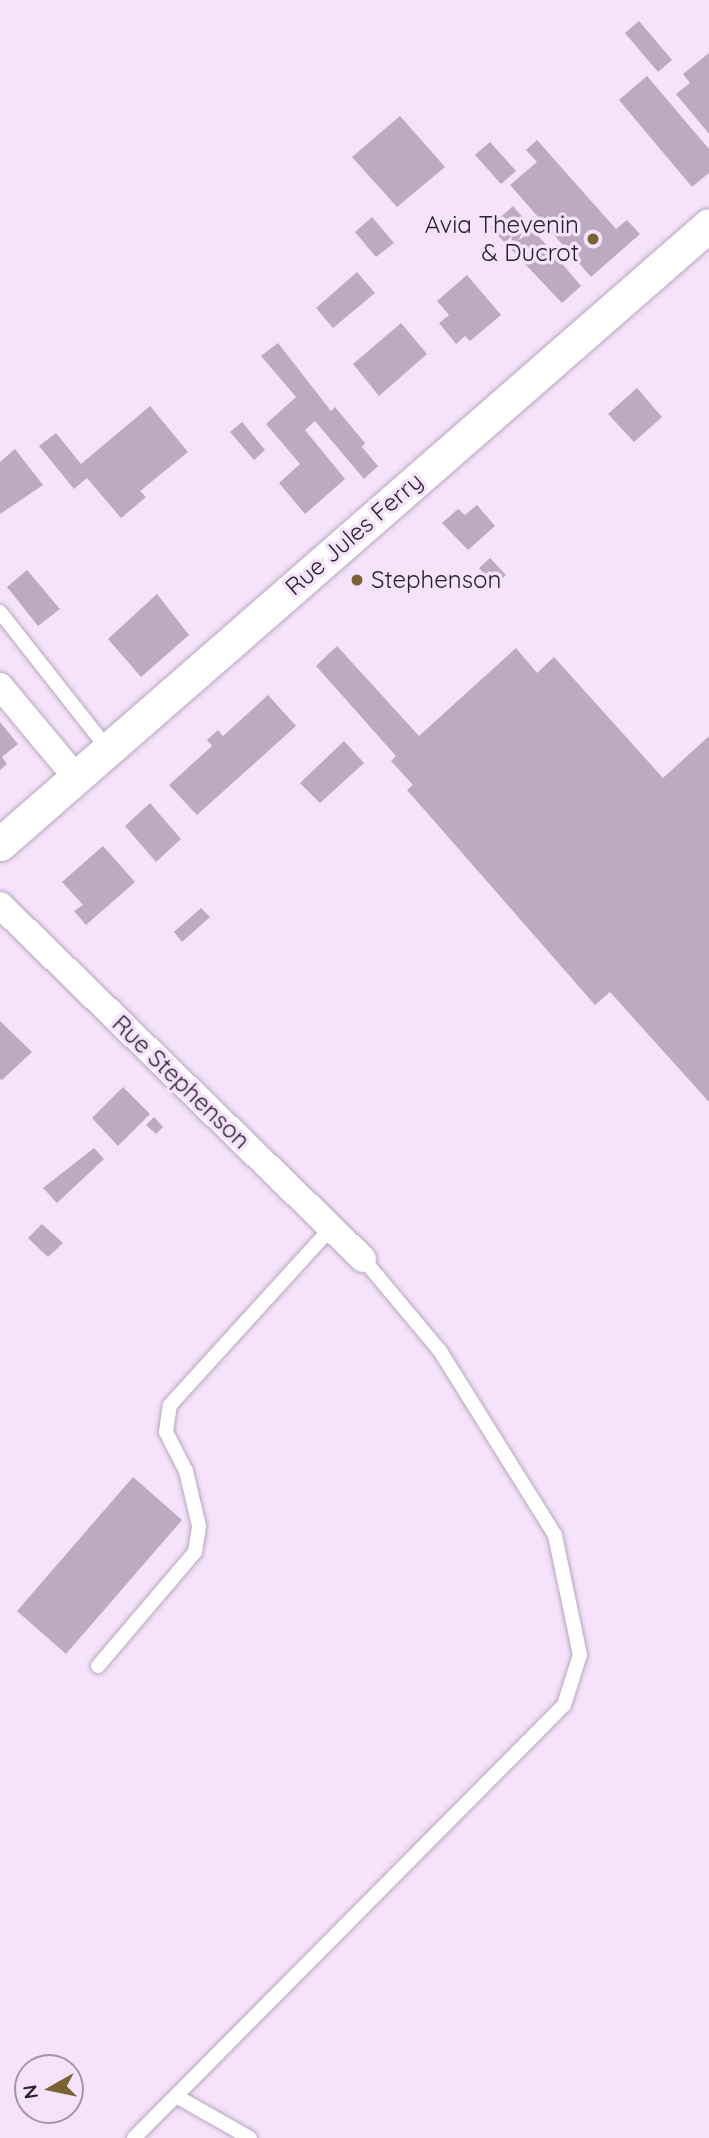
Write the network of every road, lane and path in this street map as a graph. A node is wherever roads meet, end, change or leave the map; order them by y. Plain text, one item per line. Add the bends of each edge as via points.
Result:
1 (709, 225) edge
2 (0, 612) edge
3 (0, 685) edge
4 (108, 749) junction
5 (75, 776) junction
6 (0, 844) edge
7 (0, 905) edge
8 (330, 1229) junction
9 (363, 1259) joint
10 (98, 1666) dead end
11 (176, 2096) junction
12 (134, 2138) edge
13 (250, 2138) edge

1 - 4 street, Rue Jules Ferry
2 - 4 lane
3 - 5 street
4 - 5 street, Rue Jules Ferry
5 - 6 street, Rue Jules Ferry
7 - 8 street, Rue Stephenson
8 - 9 street, Rue Stephenson
8 - 10 lane via 170,1405 166,1432 186,1471 199,1526 195,1552
9 - 11 lane via 440,1350 555,1535 580,1656 564,1705
11 - 12 lane
11 - 13 lane

